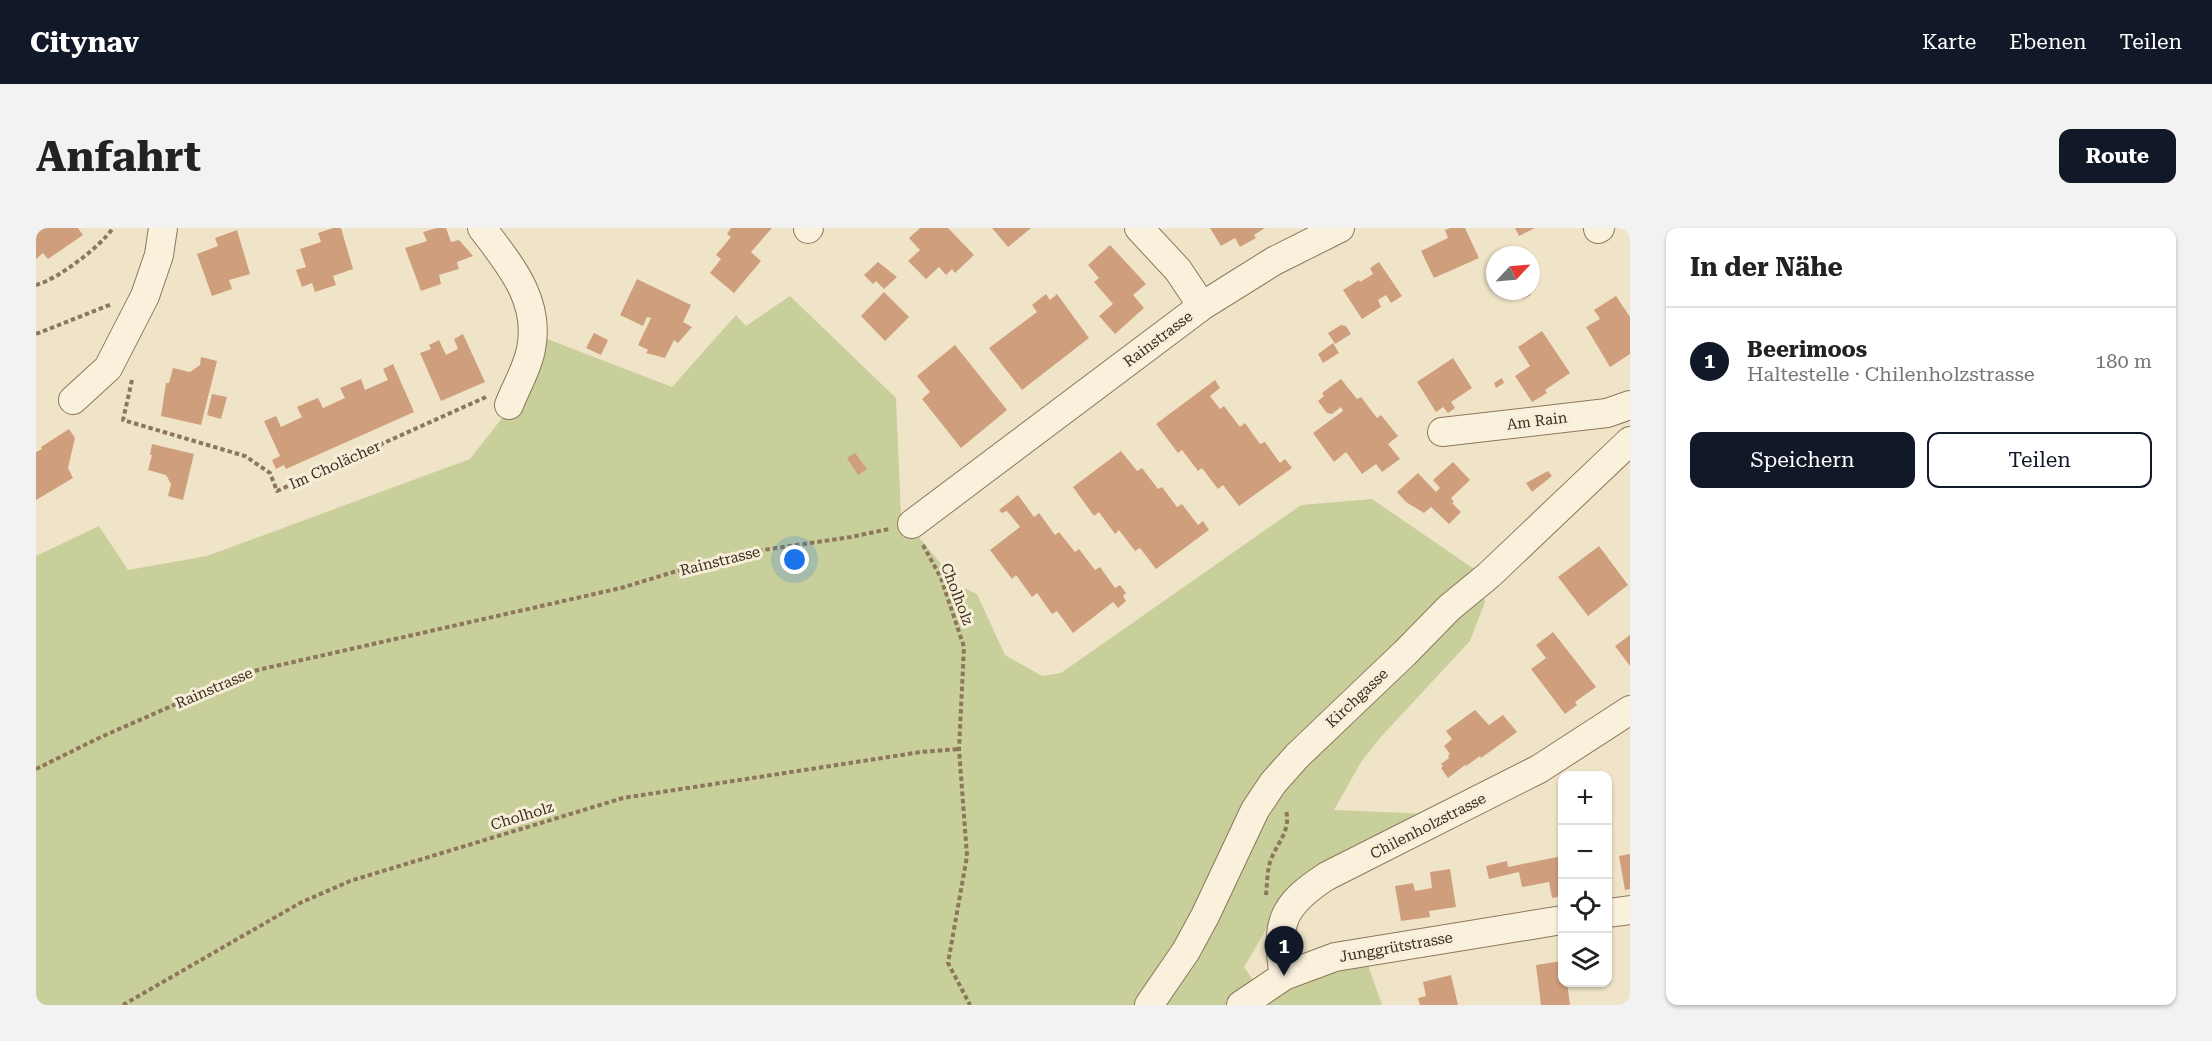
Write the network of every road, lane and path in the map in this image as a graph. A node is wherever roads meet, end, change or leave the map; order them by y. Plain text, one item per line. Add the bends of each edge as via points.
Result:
1 (113, 228) edge
2 (163, 228) edge
3 (482, 228) edge
4 (1139, 228) edge
5 (1340, 228) edge
6 (36, 285) edge
7 (121, 300) dead end
8 (1202, 306) junction
9 (36, 334) edge
10 (133, 373) dead end
11 (513, 394) joint
12 (73, 400) dead end
13 (1630, 405) edge
14 (1442, 432) dead end
15 (1630, 441) edge
16 (912, 524) junction
17 (1630, 710) edge
18 (959, 749) junction
19 (36, 769) edge
20 (1287, 828) dead end
21 (1269, 864) dead end
22 (1630, 910) edge
23 (1612, 912) edge
24 (1558, 921) edge
25 (1284, 976) junction
26 (123, 1005) edge
27 (970, 1005) edge
28 (1149, 1005) edge
29 (1241, 1005) edge

1 - 6 path via 105,239 49,281
2 - 12 street via 159,255 145,296 108,369
3 - 11 street via 513,269 532,310 531,350
4 - 8 street via 1178,270
5 - 8 street, Rainstrasse via 1274,261
7 - 9 path
8 - 16 street, Rainstrasse
10 - 11 path, Im Cholächer via 123,420 245,456 270,473 278,491
13 - 14 street, Am Rain via 1607,413
15 - 28 street, Kirchgasse via 1490,575 1449,608 1297,756 1255,810 1206,916
16 - 18 path, Cholholz via 941,578 964,646
16 - 19 path, Rainstrasse via 756,551 621,588 249,672
17 - 25 street, Chilenholzstrasse via 1539,769 1311,886 1285,915 1279,941
18 - 26 path, Cholholz via 623,798 350,881 300,903
18 - 27 path, Cholholz via 967,856 948,963
20 - 21 path
22 - 23 street
24 - 25 street, Junggrütstrasse via 1344,955
25 - 29 street, Junggrütstrasse

